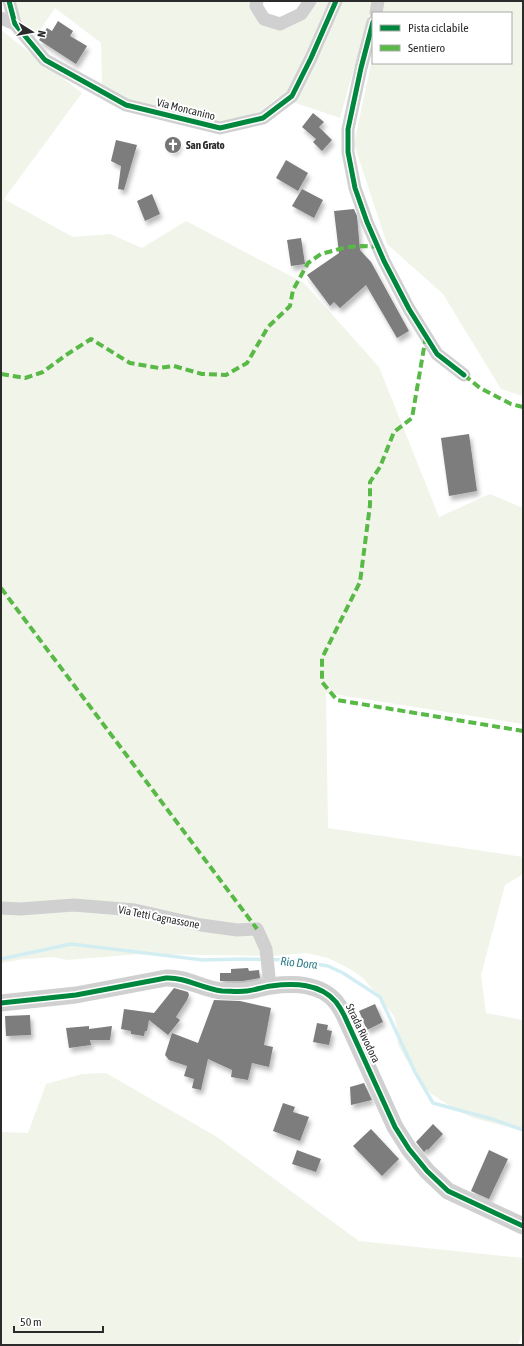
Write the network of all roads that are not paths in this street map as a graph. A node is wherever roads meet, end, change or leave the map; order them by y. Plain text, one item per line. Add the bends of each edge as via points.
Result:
1 (9, 1) edge
2 (257, 1) edge
3 (310, 1) edge
4 (336, 1) edge
5 (378, 1) edge
6 (376, 12) edge
7 (1, 18) edge
8 (15, 24) junction
9 (372, 26) edge
10 (464, 374) dead end
11 (1, 908) edge
12 (269, 980) junction
13 (1, 1003) edge
14 (523, 1226) edge

1 - 8 street
2 - 3 street via 256,6 264,19 280,24 301,14
4 - 8 street, Via Moncanino via 292,96 263,118 220,128 126,105 45,60
5 - 6 street
7 - 8 street
9 - 10 street via 348,129 348,152 355,188 366,222 409,309 437,354
11 - 12 street, Via Tetti Cagnassone via 74,905 135,910 201,925 237,930 257,929 266,948
12 - 13 street, Strada Rivodora via 246,991 220,991 200,987 185,980 166,978 76,995
12 - 14 street, Strada Rivodora via 313,986 337,1002 395,1127 427,1171 448,1191

